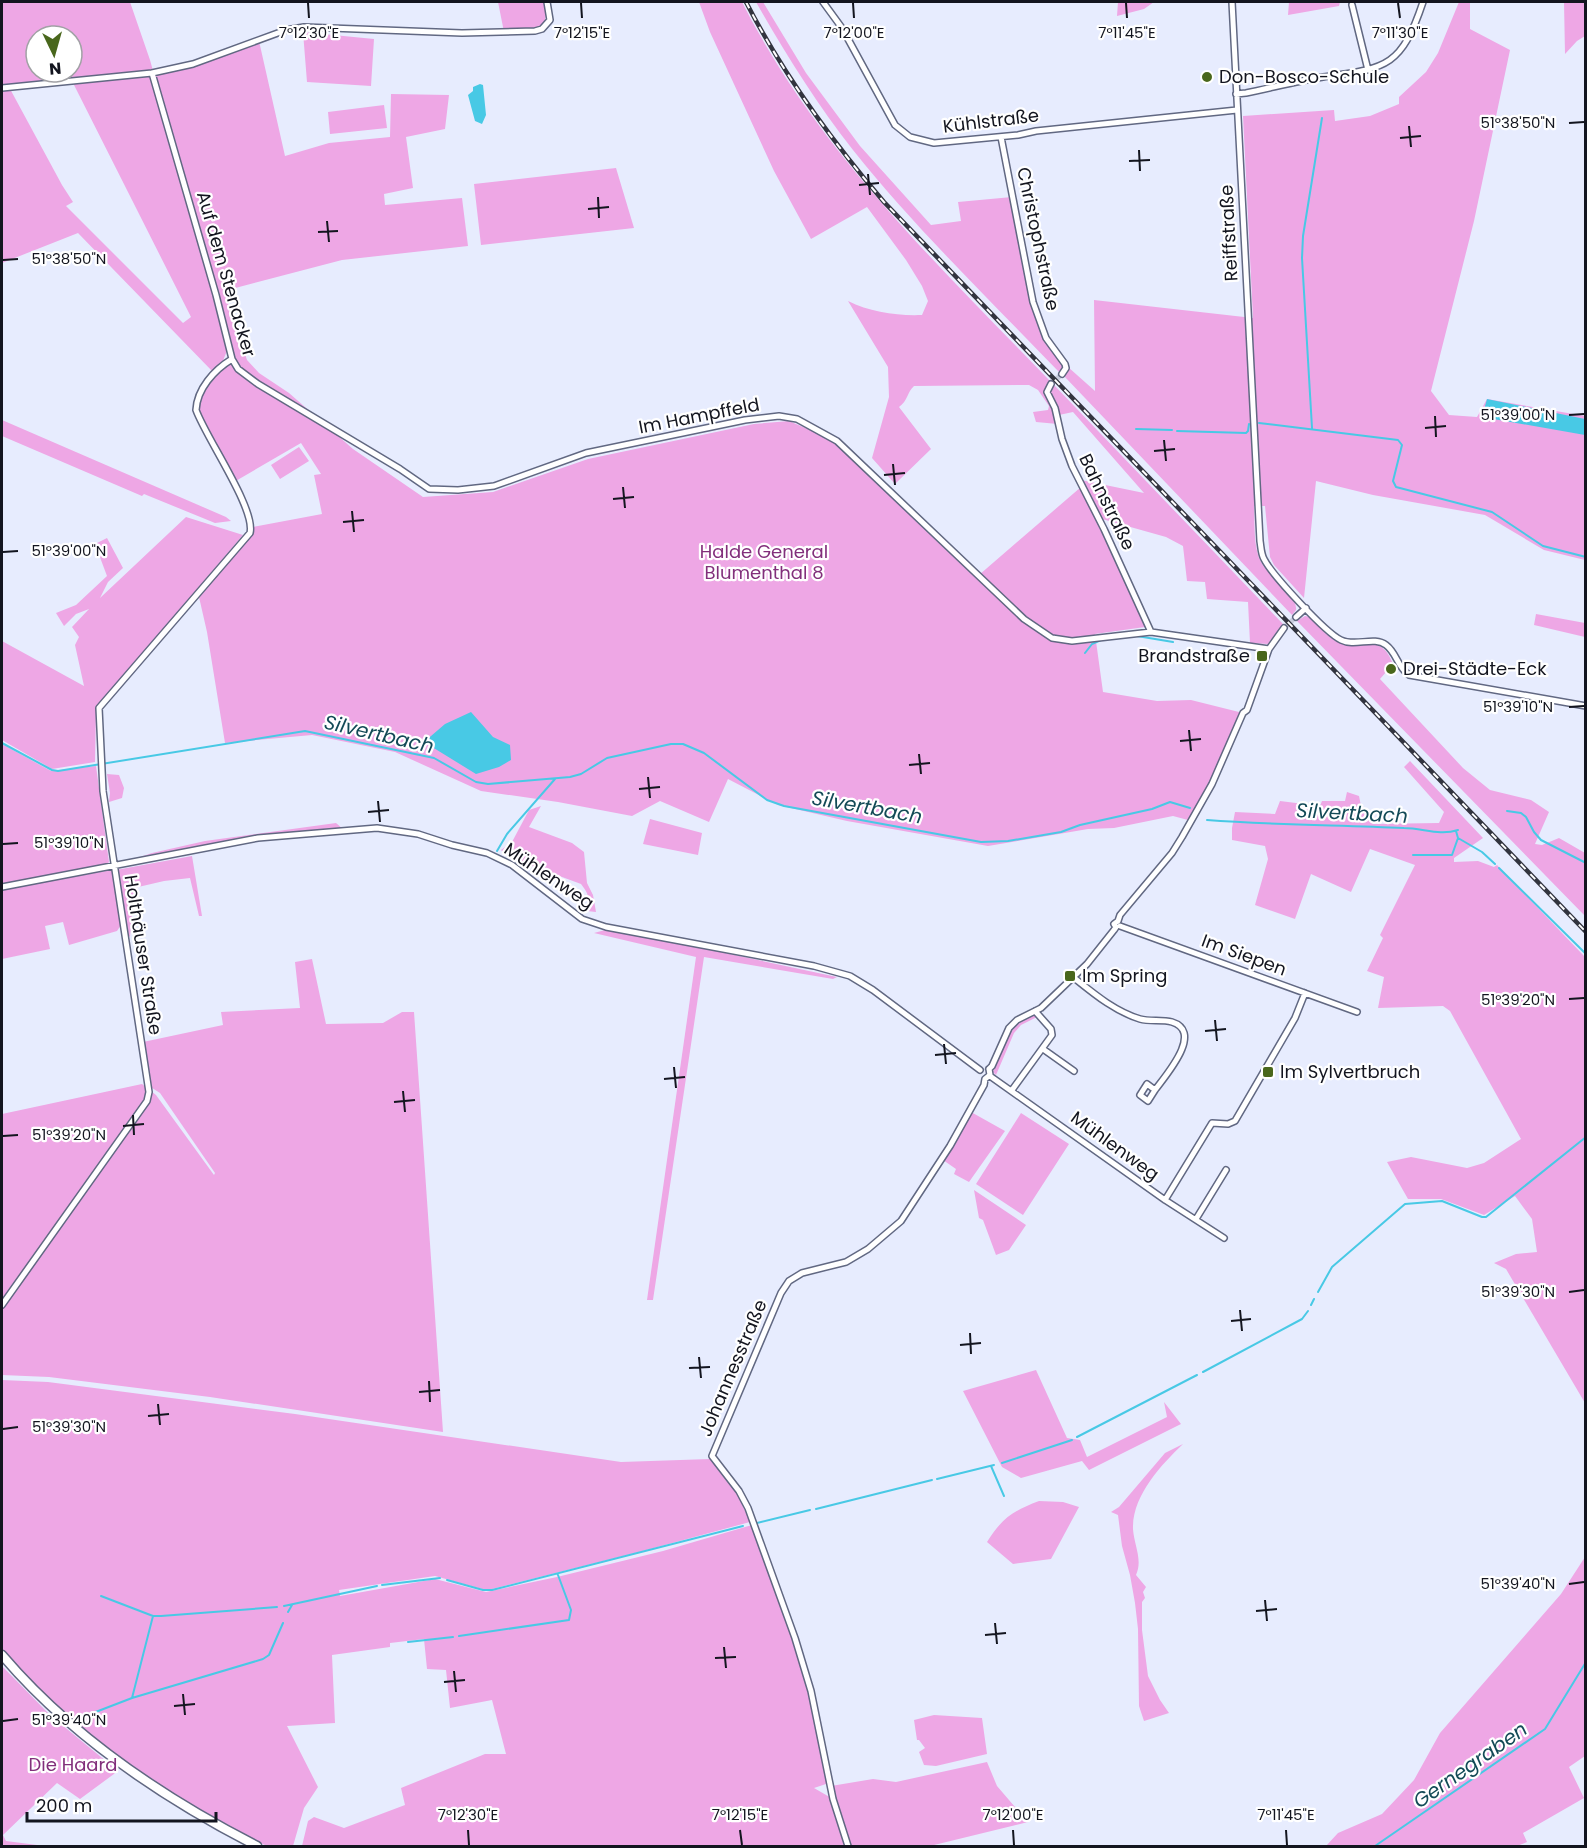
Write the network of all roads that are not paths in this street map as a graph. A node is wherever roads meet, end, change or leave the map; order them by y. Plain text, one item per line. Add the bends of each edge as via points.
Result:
1 (547, 2) edge
2 (823, 2) edge
3 (1232, 2) edge
4 (1423, 2) edge
5 (1352, 5) dead end
6 (1368, 70) junction
7 (152, 73) junction
8 (2, 88) edge
9 (1236, 94) junction
10 (1237, 110) junction
11 (1001, 137) junction
12 (232, 359) junction
13 (1062, 374) dead end
14 (1051, 384) dead end
15 (429, 489) joint
16 (1306, 608) junction
17 (1296, 617) tunnel mouth
18 (1284, 628) tunnel mouth
19 (1150, 632) junction
20 (1269, 649) junction
21 (1586, 706) edge
22 (113, 867) junction
23 (2, 887) edge
24 (1118, 925) junction
25 (1073, 977) junction
26 (1305, 993) junction
27 (1035, 1011) junction
28 (1357, 1012) dead end
29 (1043, 1049) junction
30 (989, 1069) junction
31 (980, 1071) junction
32 (1074, 1071) dead end
33 (988, 1077) junction
34 (1012, 1090) junction
35 (1155, 1090) dead end
36 (1226, 1170) dead end
37 (1165, 1200) junction
38 (1196, 1219) junction
39 (1224, 1238) dead end
40 (2, 1305) edge
41 (2, 1655) edge
42 (257, 1846) edge
43 (848, 1846) edge

1 - 7 street via 550,20 542,29 462,33 304,27 193,64
2 - 11 street, Kühlstraße via 901,131 934,143
3 - 9 street, Reiffstraße
4 - 6 street via 1401,50 1388,63
5 - 6 street
6 - 9 street
7 - 8 street
7 - 12 street, Auf dem Stenacker
9 - 10 street, Reiffstraße
10 - 11 street, Kühlstraße
10 - 16 street, Reiffstraße via 1260,541 1264,560
11 - 13 street, Christophstraße via 1033,302 1046,338 1065,363
12 - 15 street, Auf dem Stenacker via 238,369 258,384
12 - 22 street, Holthäuser Straße via 218,369 201,391 196,410 243,500 250,533 99,708 100,759
14 - 19 street, Bahnstraße via 1047,392 1066,451
15 - 19 street, Im Hampffeld via 494,486 586,453 762,417 797,419 837,441 1024,619 1052,638 1072,641
16 - 17 street
16 - 21 street, Reiffstraße via 1342,641 1376,641 1387,646 1409,675
18 - 20 street
19 - 20 street
20 - 24 street via 1247,710 1212,784 1172,853 1120,915
22 - 23 street, Mühlenweg
22 - 31 street, Mühlenweg via 258,838 377,828 418,834 487,853 512,865 582,919 606,927 850,976
22 - 40 street, Holthäuser Straße via 149,1092 147,1101
24 - 25 street
24 - 26 street, Im Siepen
25 - 27 street
25 - 35 street via 1107,1004 1140,1020 1171,1022 1182,1027 1184,1045
26 - 28 street, Im Siepen
26 - 37 street via 1295,1018 1235,1121 1212,1123
27 - 29 street via 1052,1032
27 - 30 street via 1009,1028
29 - 32 street
29 - 34 street
30 - 31 street
30 - 33 street
31 - 33 street, Mühlenweg via 980,1076
33 - 34 street, Mühlenweg
33 - 43 street, Johannesstraße via 950,1146 901,1221 846,1262 802,1273 789,1281 712,1456 748,1508 795,1638
34 - 37 street, Mühlenweg
36 - 38 street
37 - 38 street, Mühlenweg
38 - 39 street, Mühlenweg
41 - 42 main road via 102,1749 187,1807

